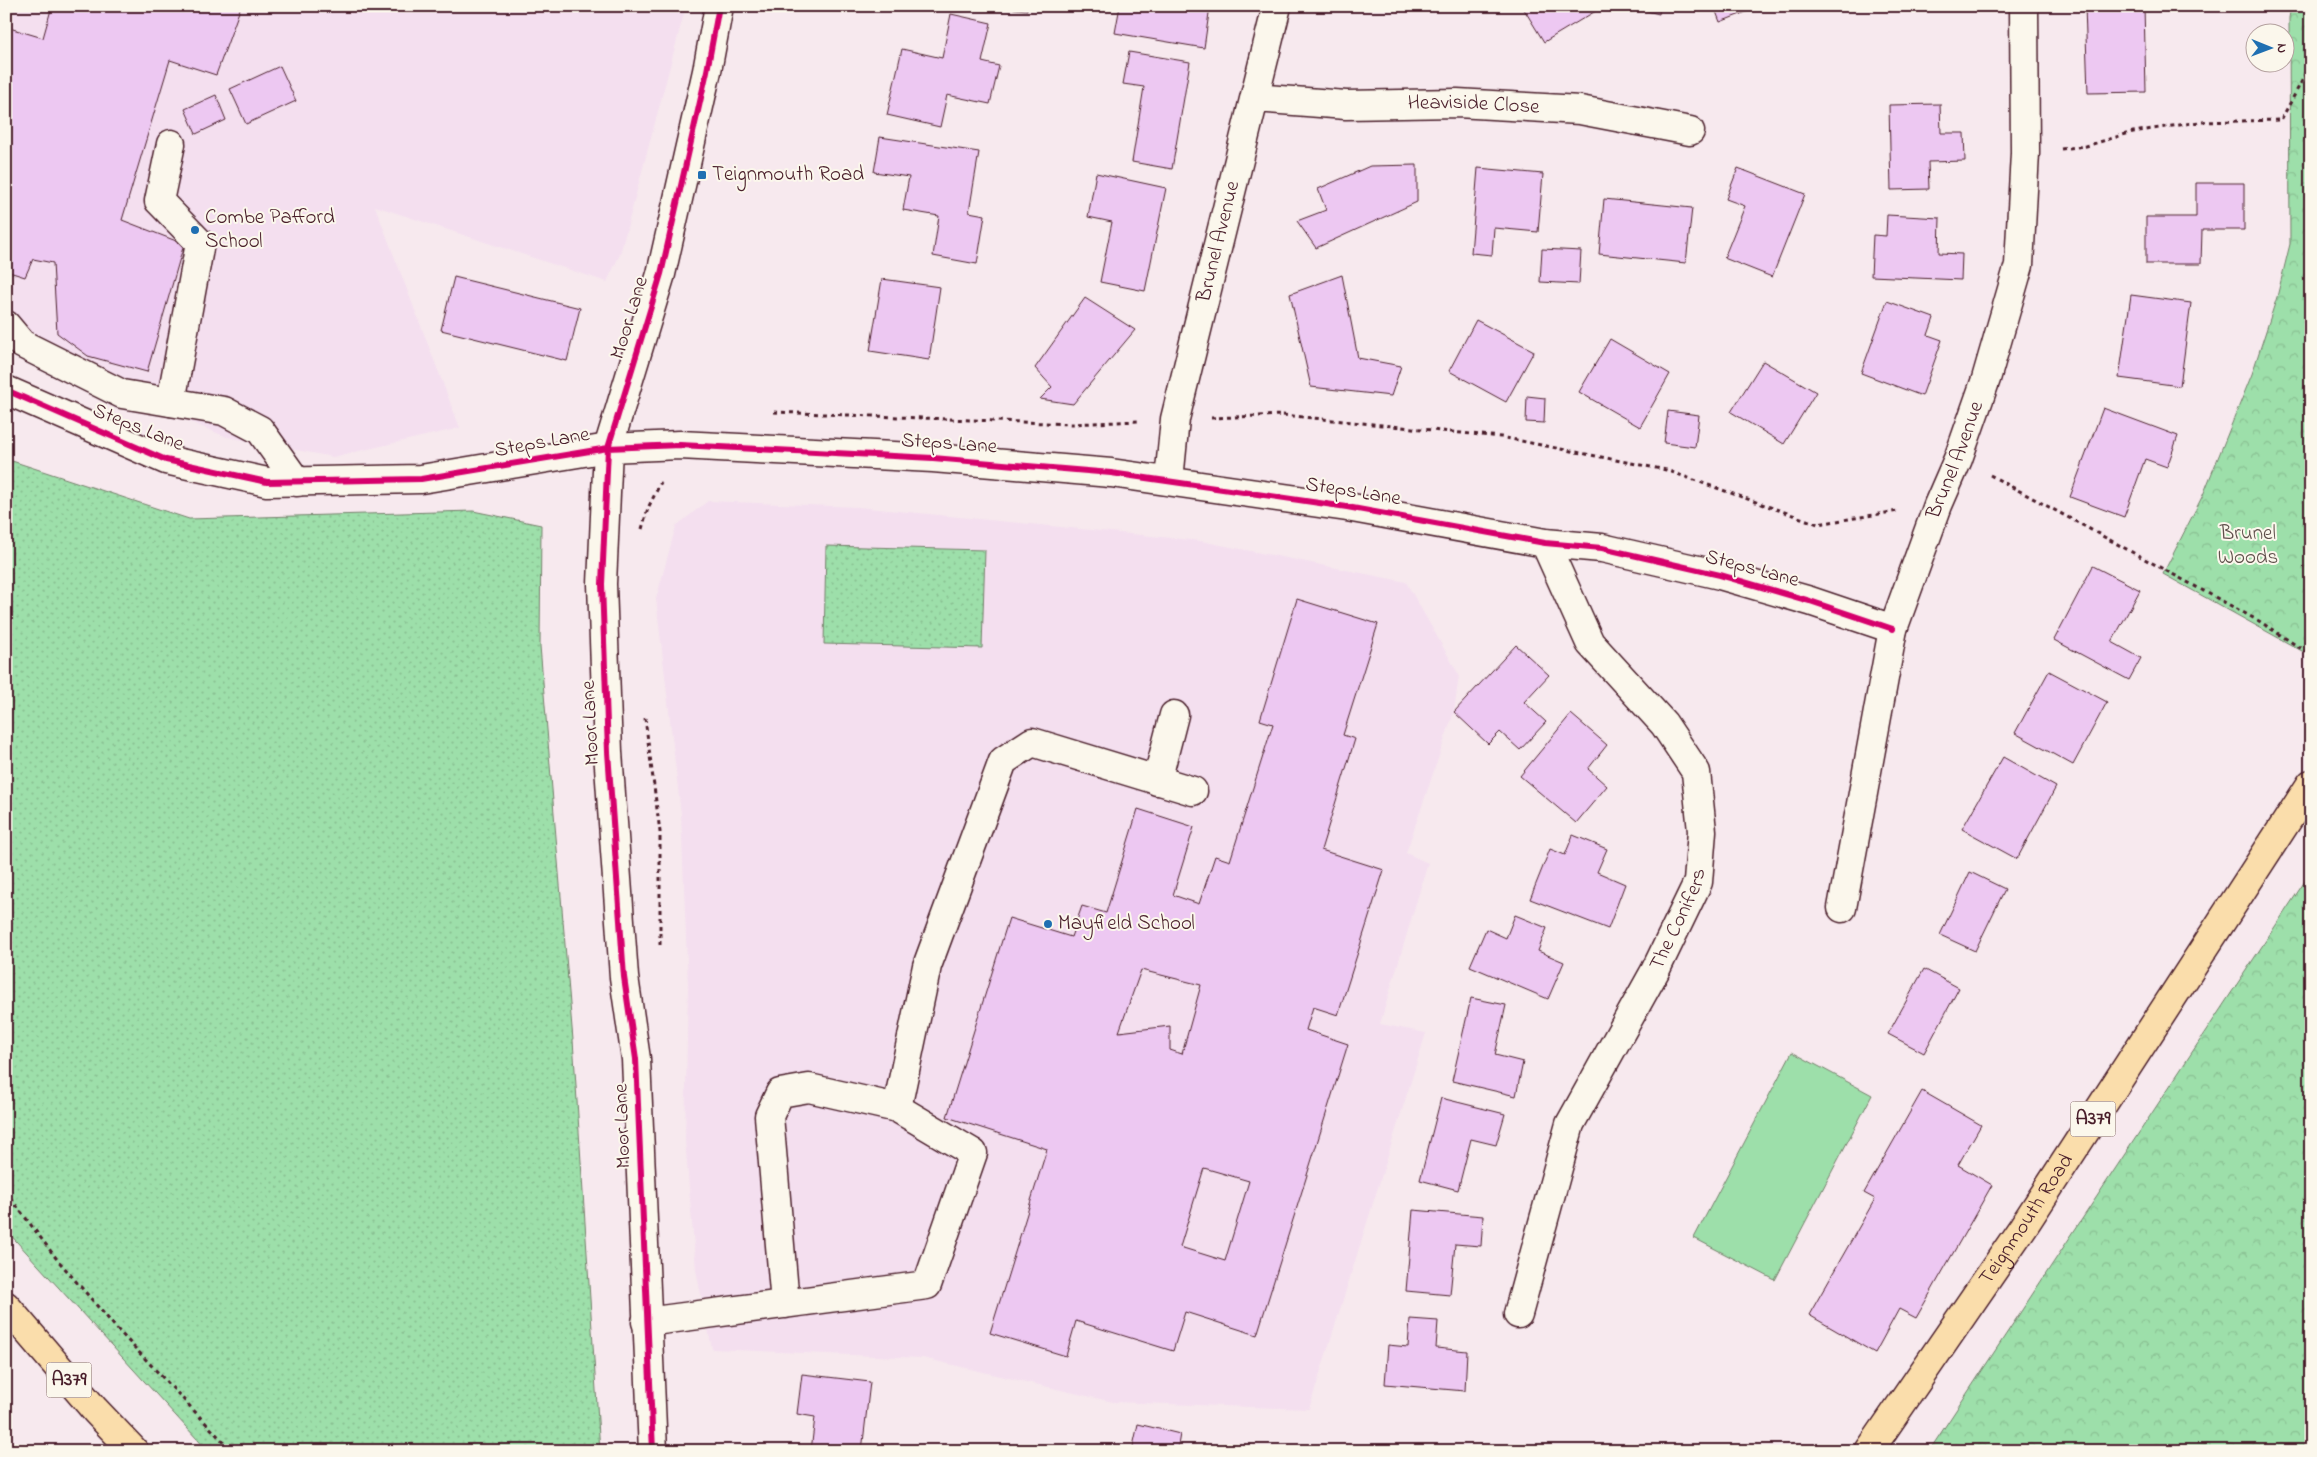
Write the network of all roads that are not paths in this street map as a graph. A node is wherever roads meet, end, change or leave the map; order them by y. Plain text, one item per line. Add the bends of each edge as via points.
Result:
1 (719, 6) edge
2 (1276, 6) edge
3 (2024, 6) edge
4 (1255, 98) junction
5 (1690, 131) dead end
6 (171, 144) dead end
7 (6, 325) edge
8 (6, 390) edge
9 (171, 402) junction
10 (608, 448) junction
11 (1169, 480) junction
12 (297, 482) junction
13 (1545, 543) junction
14 (1893, 629) junction
15 (1174, 715) dead end
16 (1157, 780) junction
17 (2311, 784) edge
18 (1193, 791) dead end
19 (1842, 908) dead end
20 (897, 1108) junction
21 (785, 1304) junction
22 (6, 1306) edge
23 (1518, 1314) dead end
24 (646, 1322) junction
25 (134, 1451) edge
26 (653, 1451) edge
27 (1869, 1451) edge

1 - 10 street, Moor Lane via 661,274
2 - 4 street, Brunel Avenue
3 - 14 street, Brunel Avenue via 2025,153 2019,265 1986,380
4 - 5 street, Heaviside Close via 1346,105 1457,103 1580,110
4 - 11 street, Brunel Avenue via 1175,419
6 - 9 street via 159,202 200,243
7 - 9 street via 22,344 122,394
8 - 12 street, Steps Lane via 166,460 267,482
9 - 12 street via 224,412 260,430
10 - 11 street, Steps Lane via 680,445 933,458
10 - 12 street, Steps Lane via 421,479
10 - 24 street, Moor Lane via 602,584 608,752 624,977 636,1059
11 - 13 street, Steps Lane via 1347,507
13 - 14 street, Steps Lane via 1602,548 1720,575
13 - 23 street, The Conifers via 1590,643 1664,724 1696,772 1702,831 1698,882 1655,971 1570,1124
14 - 19 street, Brunel Avenue
15 - 16 street
16 - 18 street
16 - 20 street via 1032,742 1003,761 927,966
17 - 27 main road, Teignmouth Road / A379 via 2023,1227
20 - 21 street via 810,1088 780,1093 769,1116
20 - 21 street via 973,1152 927,1285
21 - 24 street
22 - 25 main road, A379
24 - 26 street, Moor Lane

